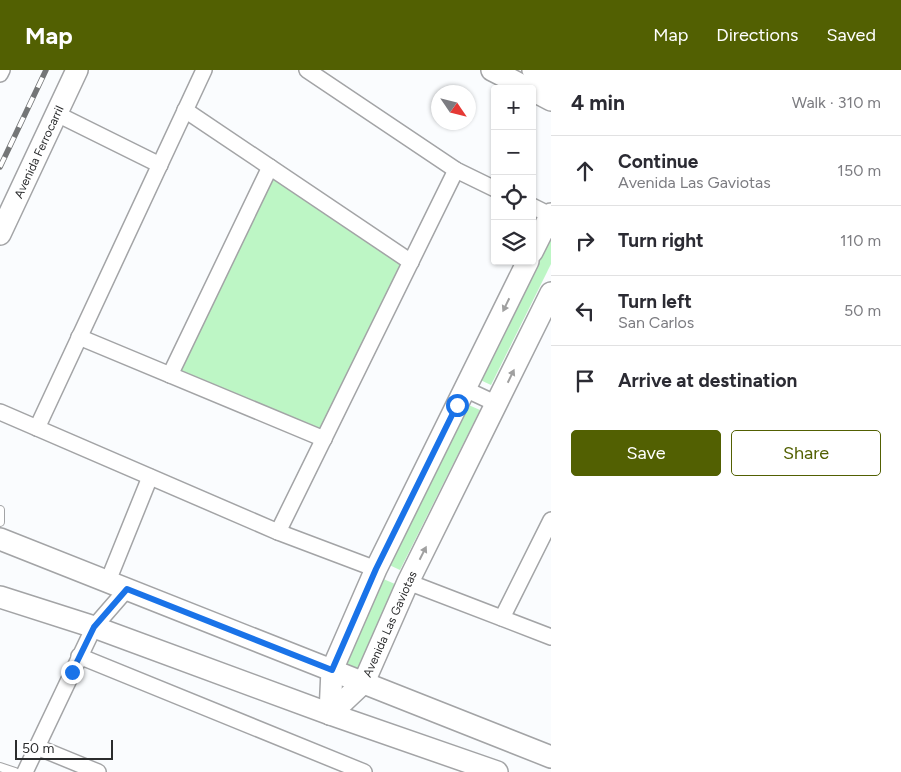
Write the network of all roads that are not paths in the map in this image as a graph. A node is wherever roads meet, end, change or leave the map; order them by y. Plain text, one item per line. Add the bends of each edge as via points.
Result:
1 (2, 70) edge
2 (77, 70) edge
3 (204, 70) edge
4 (307, 70) edge
5 (492, 70) edge
6 (533, 70) edge
7 (0, 74) edge
8 (551, 79) edge
9 (521, 85) edge
10 (536, 92) edge
11 (551, 100) edge
12 (185, 110) junction
13 (57, 114) junction
14 (160, 165) junction
15 (270, 167) junction
16 (456, 170) junction
17 (491, 186) edge
18 (536, 208) edge
19 (551, 214) edge
20 (0, 234) edge
21 (536, 244) edge
22 (410, 262) junction
23 (526, 265) edge
24 (551, 293) edge
25 (79, 337) junction
26 (170, 375) junction
27 (465, 389) junction
28 (497, 404) junction
29 (0, 412) edge
30 (37, 428) junction
31 (324, 440) junction
32 (150, 477) junction
33 (0, 510) edge
34 (0, 522) edge
35 (550, 526) edge
36 (278, 532) junction
37 (0, 539) edge
38 (376, 569) junction
39 (108, 581) junction
40 (408, 582) junction
41 (127, 589) junction
42 (0, 597) edge
43 (502, 618) junction
44 (94, 627) junction
45 (551, 637) edge
46 (79, 656) junction
47 (332, 670) junction
48 (364, 682) junction
49 (330, 714) junction
50 (37, 747) junction
51 (551, 756) edge
52 (327, 765) edge
53 (0, 767) edge
54 (15, 772) edge
55 (25, 772) edge
56 (98, 772) edge
57 (364, 772) edge
58 (496, 772) edge

1 - 7 street
2 - 13 street, Avenida Ferrocarril
3 - 12 street
4 - 16 street
5 - 9 street
6 - 8 street
10 - 11 street
12 - 14 street
12 - 15 street
13 - 14 street
13 - 20 street, Avenida Ferrocarril
14 - 25 street
15 - 22 street
15 - 26 street
16 - 17 street
16 - 22 street
18 - 19 street
19 - 21 street
22 - 31 street
23 -> 27 street
28 -> 24 street, Avenida Las Gaviotas
25 - 26 street
25 - 30 street
26 - 31 street
27 - 28 street
27 - 38 street
40 -> 28 street, Avenida Las Gaviotas
29 - 30 street
30 - 32 street
31 - 36 street
32 - 36 street
32 - 39 street
33 - 34 lane
35 - 43 street
36 - 38 street
37 - 39 street
38 - 47 street
39 - 41 street
40 - 43 street
40 - 48 street, Avenida Las Gaviotas
41 - 44 street
41 - 47 street
42 - 44 street
43 - 45 street
44 - 46 street
44 - 49 street
46 - 50 street
46 - 52 street
47 - 48 street
47 - 49 street
48 - 49 street, Avenida Las Gaviotas
48 - 51 street
49 - 58 street
50 - 55 street
50 - 56 street
52 - 57 street
53 - 54 lane

